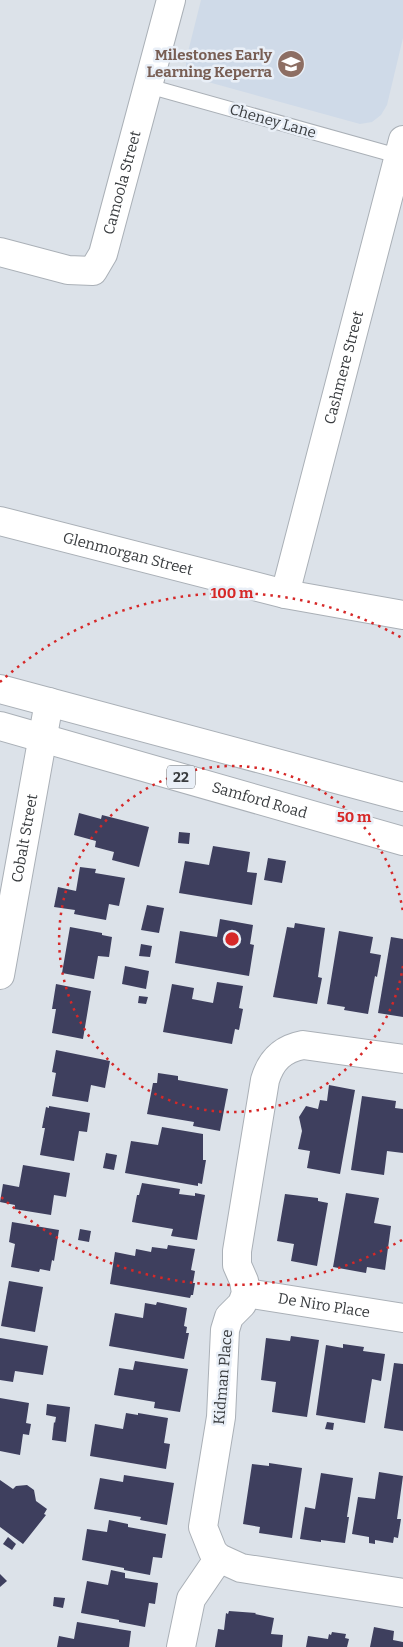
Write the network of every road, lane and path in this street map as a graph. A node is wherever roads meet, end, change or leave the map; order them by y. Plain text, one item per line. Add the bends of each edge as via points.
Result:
1 (171, 0) edge
2 (148, 86) junction
3 (401, 148) edge
4 (0, 252) edge
5 (0, 521) edge
6 (285, 594) junction
7 (403, 615) edge
8 (0, 689) edge
9 (49, 702) junction
10 (0, 726) edge
11 (42, 738) junction
12 (403, 797) edge
13 (403, 841) edge
14 (0, 975) edge
15 (403, 1059) edge
16 (246, 1293) junction
17 (403, 1318) edge
18 (219, 1558) junction
19 (403, 1593) edge
20 (181, 1647) edge

1 - 2 street, Camoola Street
2 - 3 lane, Cheney Lane
2 - 4 street, Camoola Street via 103,254 93,271 68,270
3 - 6 street, Cashmere Street
5 - 6 street, Glenmorgan Street
6 - 7 street, Glenmorgan Street
8 - 9 street
9 - 11 street, Cobalt Street
9 - 12 street
10 - 11 street, Samford Road / 22
11 - 13 street, Samford Road / 22
11 - 14 street, Cobalt Street
15 - 16 street via 303,1045 292,1047 274,1059 265,1080 236,1250 236,1265
16 - 17 street, De Niro Place
16 - 18 street, Kidman Place via 242,1304 229,1316 225,1330 221,1417 204,1512 206,1539
18 - 19 street via 241,1568
18 - 20 street via 191,1599

